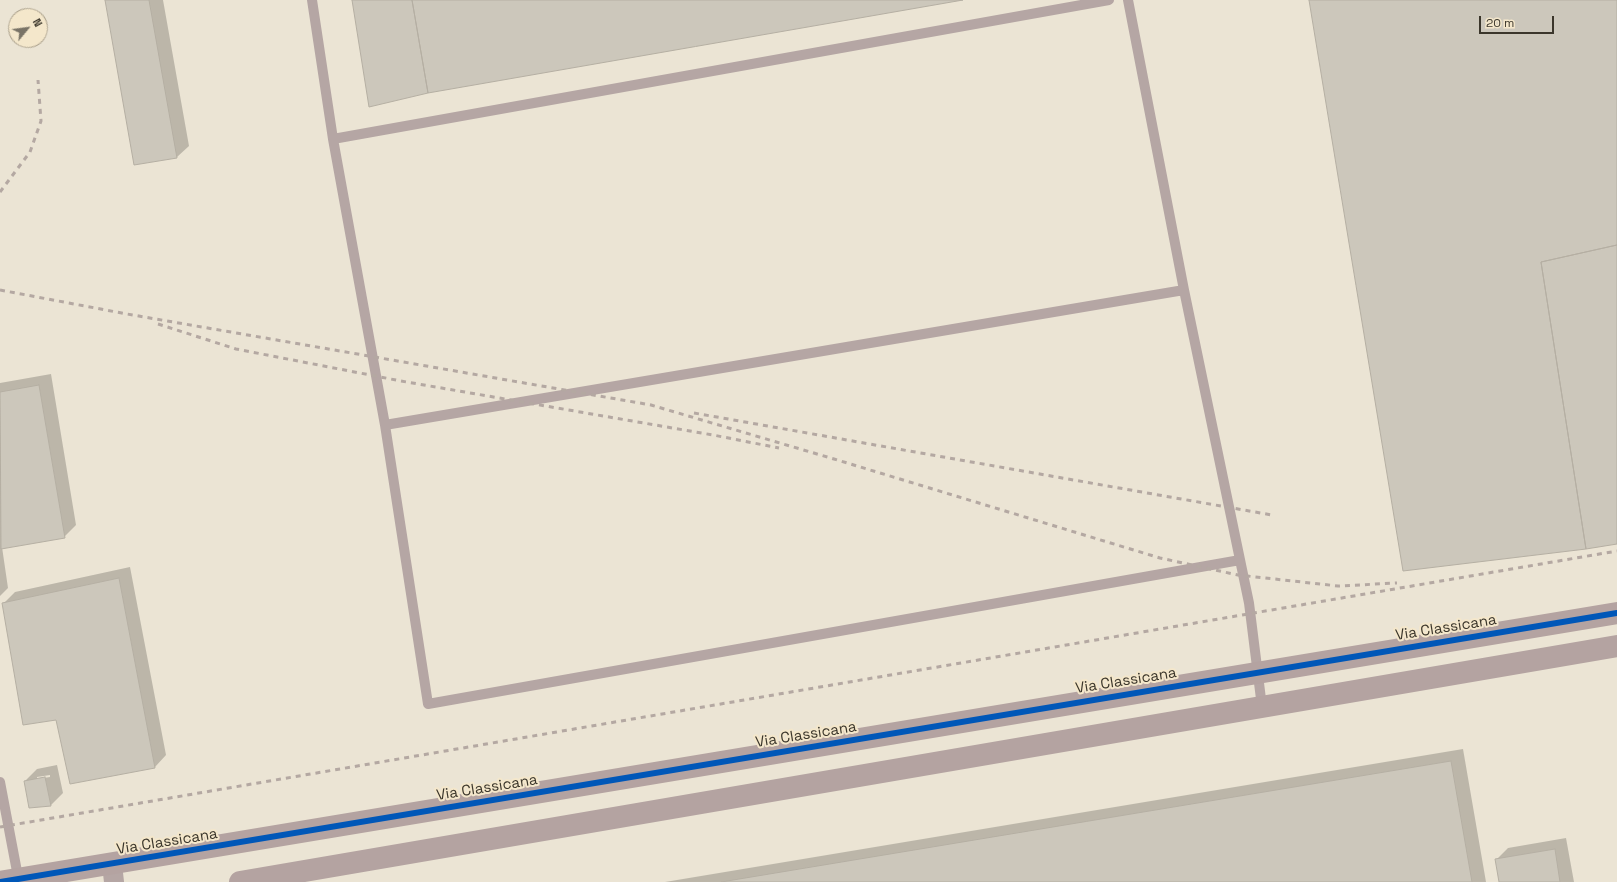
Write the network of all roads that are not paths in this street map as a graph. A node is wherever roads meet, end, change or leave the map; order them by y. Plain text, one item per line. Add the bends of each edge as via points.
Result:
1 (312, 0) edge
2 (1109, 0) edge
3 (1128, 0) edge
4 (333, 140) junction
5 (1184, 290) junction
6 (385, 425) junction
7 (1240, 560) junction
8 (1617, 613) edge
9 (1617, 646) edge
10 (1258, 673) junction
11 (1262, 707) junction
12 (0, 782) edge
13 (113, 873) edge
14 (13, 881) edge
15 (240, 882) edge

1 - 4 lane
2 - 4 lane
3 - 5 lane
4 - 6 lane
5 - 6 lane
5 - 7 lane
6 - 7 lane via 428,704
7 - 10 lane via 1249,603
8 - 10 street, Via Classicana
9 - 11 street
10 - 11 lane
10 - 13 street, Via Classicana
11 - 15 street
12 - 14 lane
13 - 14 street, Via Classicana

